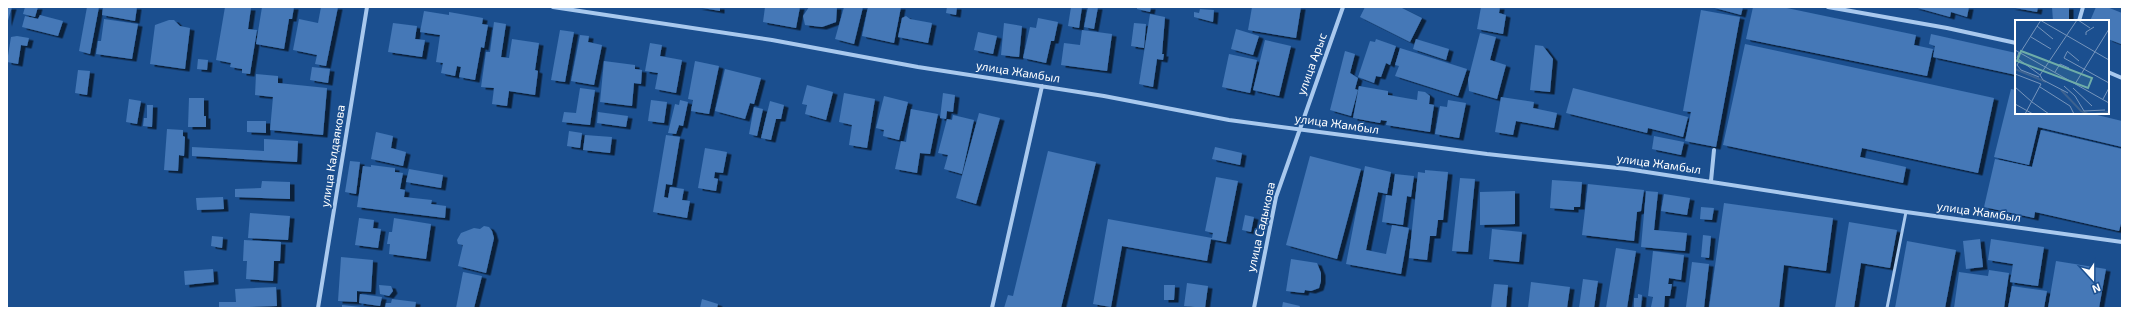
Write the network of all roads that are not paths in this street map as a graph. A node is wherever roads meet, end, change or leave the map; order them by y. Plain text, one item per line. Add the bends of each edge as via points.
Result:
1 (367, 7) edge
2 (553, 7) edge
3 (1343, 7) edge
4 (1828, 7) edge
5 (2083, 7) edge
6 (2079, 20) edge
7 (2015, 43) edge
8 (2109, 72) edge
9 (2122, 78) edge
10 (1042, 86) junction
11 (1300, 128) junction
12 (1714, 150) dead end
13 (1711, 181) junction
14 (1906, 212) junction
15 (2122, 242) edge
16 (318, 308) edge
17 (992, 308) edge
18 (1254, 308) edge
19 (1887, 308) edge

1 - 16 street, улица Калдаякова
2 - 10 street, улица Жамбыл via 772,40 918,67
3 - 11 street, улица Арыс
4 - 7 street
5 - 6 street
8 - 9 street
10 - 11 street, улица Жамбыл via 1229,120
10 - 17 street
11 - 13 street, улица Жамбыл
11 - 18 street, улица Садыкова via 1276,197
12 - 13 street
13 - 14 street, улица Жамбыл
14 - 15 street, улица Жамбыл
14 - 19 lane

